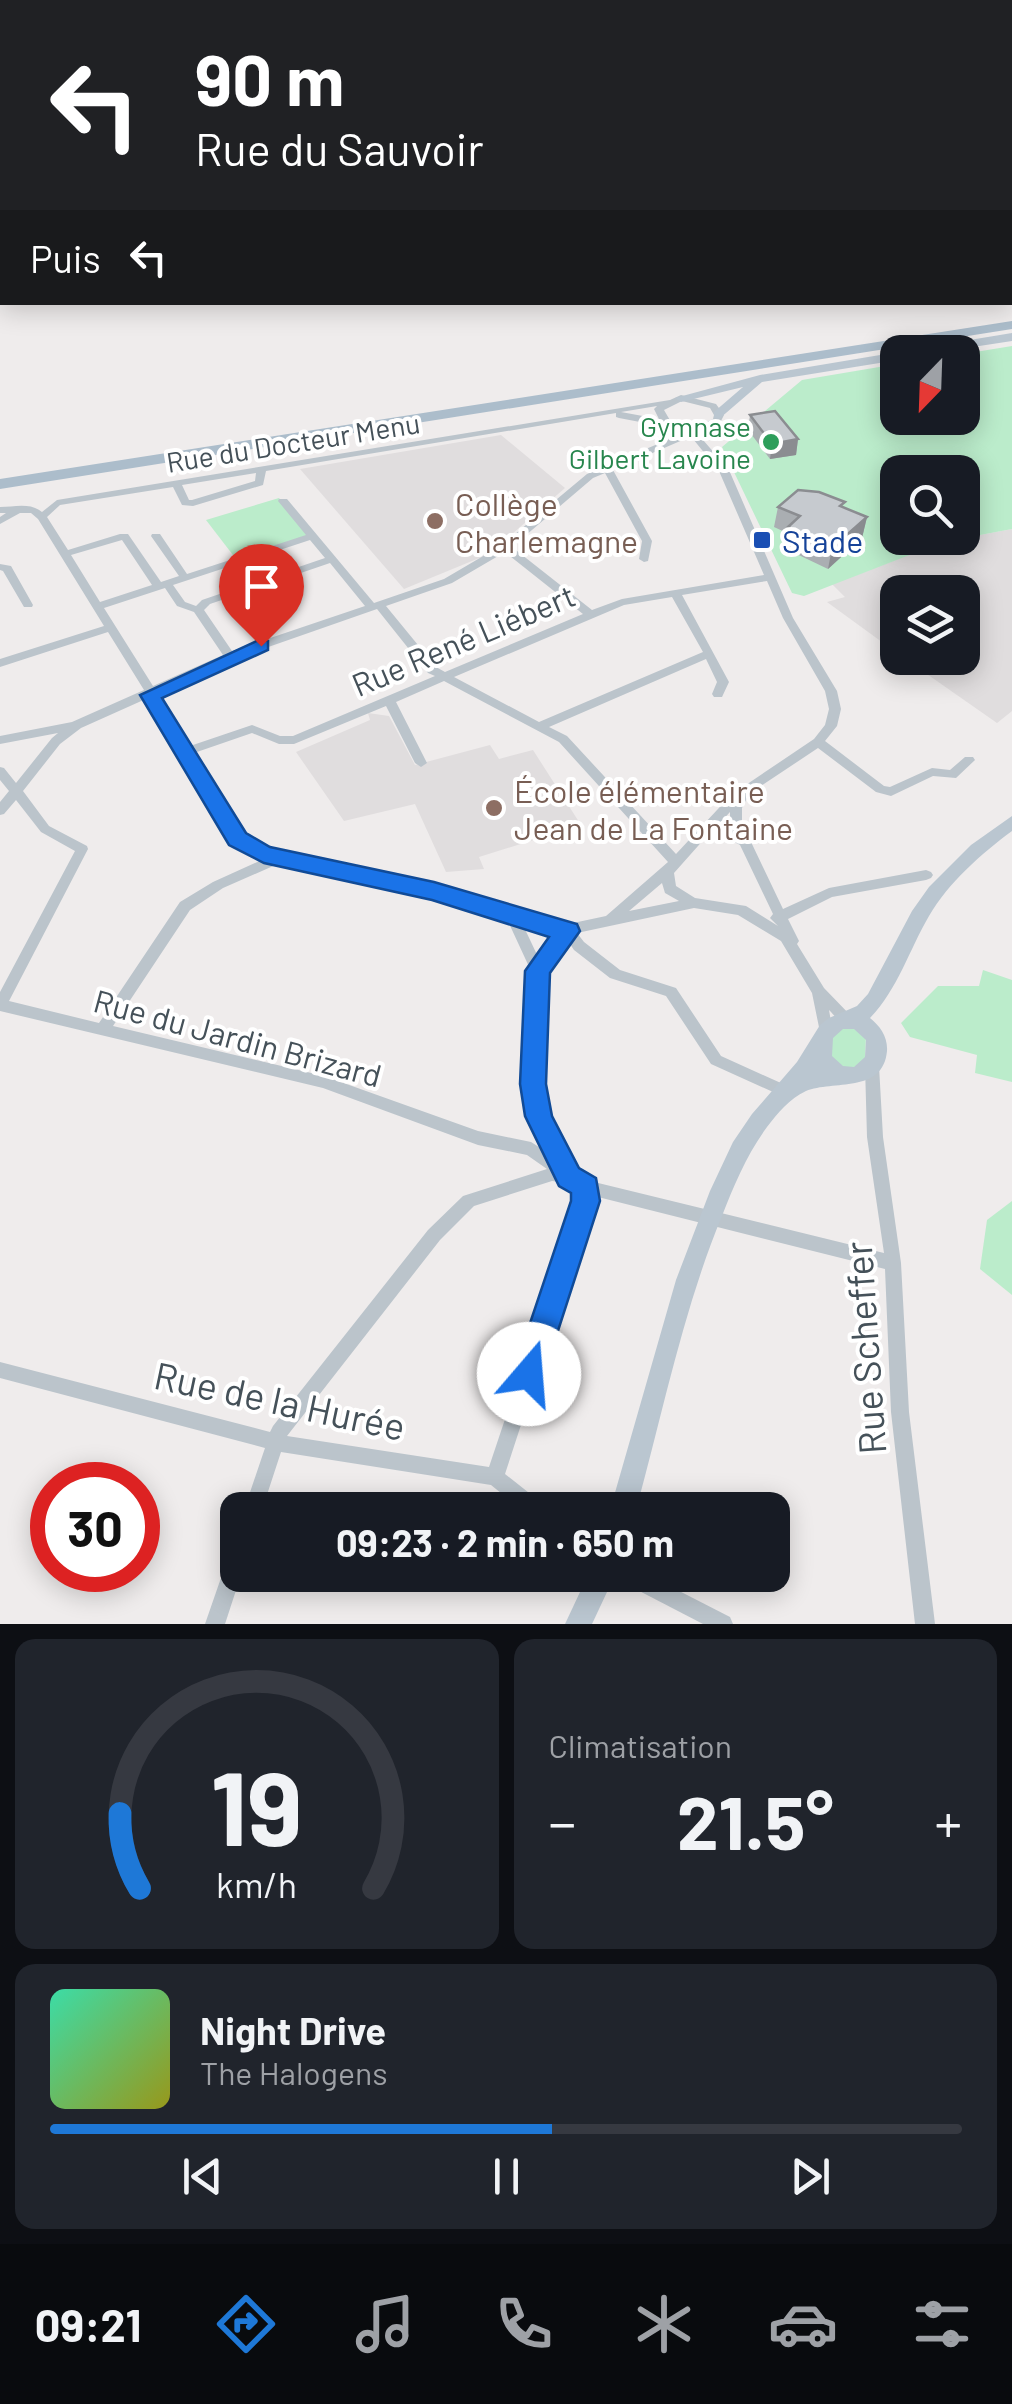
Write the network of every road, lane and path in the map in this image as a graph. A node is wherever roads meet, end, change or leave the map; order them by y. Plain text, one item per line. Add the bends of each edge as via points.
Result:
1 (1012, 325) edge
2 (1012, 338) edge
3 (980, 343) edge
4 (880, 359) edge
5 (760, 379) junction
6 (674, 400) junction
7 (601, 414) junction
8 (717, 420) junction
9 (665, 423) junction
10 (688, 430) junction
11 (663, 443) junction
12 (701, 444) junction
13 (712, 454) junction
14 (606, 467) junction
15 (261, 471) junction
16 (0, 484) edge
17 (176, 484) junction
18 (284, 502) dead end
19 (22, 508) junction
20 (0, 510) edge
21 (42, 518) junction
22 (0, 520) edge
23 (156, 536) dead end
24 (312, 536) junction
25 (506, 547) junction
26 (65, 554) junction
27 (644, 559) dead end
28 (332, 560) junction
29 (0, 567) edge
30 (771, 576) junction
31 (185, 578) junction
32 (163, 586) junction
33 (675, 592) junction
34 (28, 606) dead end
35 (376, 606) junction
36 (97, 607) junction
37 (198, 610) junction
38 (590, 614) junction
39 (110, 628) junction
40 (709, 654) junction
41 (230, 656) junction
42 (0, 663) edge
43 (445, 675) junction
44 (718, 694) dead end
45 (150, 695) junction
46 (389, 700) junction
47 (542, 724) junction
48 (77, 725) junction
49 (0, 740) edge
50 (818, 742) junction
51 (184, 752) junction
52 (969, 760) dead end
53 (421, 763) dead end
54 (0, 770) edge
55 (17, 791) junction
56 (747, 792) junction
57 (0, 811) edge
58 (1012, 822) edge
59 (702, 834) junction
60 (746, 846) junction
61 (279, 858) junction
62 (672, 867) junction
63 (926, 875) dead end
64 (694, 903) junction
65 (783, 916) junction
66 (512, 917) junction
67 (609, 921) junction
68 (765, 921) junction
69 (568, 931) junction
70 (795, 948) junction
71 (538, 971) junction
72 (819, 992) junction
73 (879, 995) junction
74 (0, 1005) edge
75 (849, 1018) junction
76 (103, 1029) junction
77 (824, 1036) junction
78 (873, 1036) junction
79 (872, 1066) junction
80 (842, 1076) junction
81 (787, 1092) junction
82 (569, 1177) junction
83 (586, 1187) junction
84 (708, 1217) junction
85 (893, 1264) junction
86 (0, 1370) edge
87 (276, 1442) junction
88 (495, 1477) junction
89 (259, 1492) edge
90 (514, 1492) edge
91 (628, 1492) edge
92 (226, 1592) edge
93 (594, 1592) edge
94 (662, 1592) edge
95 (215, 1624) edge
96 (578, 1624) edge
97 (723, 1624) edge
98 (926, 1624) edge

1 - 16 main road
2 - 3 main road
4 - 5 main road
5 - 6 main road
5 - 8 main road
6 - 7 street, Rue du Docteur Menu
6 - 8 street via 707,402
6 - 9 street via 659,409
7 - 9 street, Rue du Docteur Menu
7 - 15 street, Rue du Docteur Menu
8 - 10 street
8 - 13 street via 708,438
9 - 10 street, Rue du Docteur Menu
9 - 11 street via 670,432
10 - 11 street
10 - 12 street
11 - 12 street
11 - 14 street
12 - 13 street
13 - 30 street
14 - 25 street
14 - 27 street via 647,540
15 - 17 street, Rue du Docteur Menu
15 - 17 street via 260,483 193,503 186,503
17 - 21 street, Rue du Docteur Menu via 58,504
18 - 24 street
19 - 20 street
19 - 21 street
19 - 22 street
21 - 26 street
23 - 31 street
24 - 28 street
24 - 31 street
25 - 35 street via 448,581
25 - 38 street
26 - 32 street via 124,536
26 - 36 street
28 - 35 street
28 - 37 street
29 - 34 street via 7,568
30 - 33 street, Rue René Liébert
30 - 50 street via 834,700 831,726
31 - 32 street
32 - 36 street
32 - 37 street
33 - 38 street, Rue René Liébert
33 - 40 street
35 - 41 street
35 - 43 street via 424,662
36 - 39 street
37 - 41 street
38 - 43 street, Rue René Liébert
39 - 42 street
39 - 45 street
40 - 44 street via 723,682
40 - 47 street
41 - 45 street
43 - 46 street, Rue René Liébert
43 - 47 street
45 - 48 street
45 - 51 street
46 - 51 street, Rue René Liébert via 294,740 252,729
46 - 53 street
47 - 62 street via 574,751
48 - 49 street
48 - 55 street
50 - 52 street via 891,792 932,772 952,774
50 - 56 street
51 - 61 street via 238,839
54 - 55 street
55 - 57 street
55 - 74 street via 45,829 82,849
56 - 59 street
56 - 60 street via 735,813
58 - 73 main road via 926,904
59 - 60 street via 727,830
59 - 62 street
60 - 65 street
61 - 66 street via 418,887
61 - 76 street via 186,906
62 - 64 street via 670,890
62 - 67 street
63 - 65 street via 829,893
64 - 67 street
64 - 68 street
65 - 68 street
65 - 70 street
66 - 69 street
66 - 71 street
67 - 69 street
68 - 70 street
69 - 71 street
69 - 81 street via 615,974 671,992 716,1060
70 - 72 street
71 - 82 street via 534,1099
72 - 75 street
72 - 77 street
73 - 75 main road via 869,1009
73 - 78 main road
74 - 76 street, Rue du Jardin Brizard
75 - 77 main road via 830,1024
75 - 78 main road
76 - 82 street, Rue du Jardin Brizard via 324,1082 478,1138 531,1149
77 - 80 main road via 824,1059
77 - 81 main road
78 - 79 main road
79 - 80 main road via 858,1077
79 - 85 street, Rue Scheffer
80 - 81 main road
81 - 84 main road via 743,1144
82 - 83 street, Rue du Jardin Brizard
82 - 87 street via 552,1174 469,1201 434,1235
83 - 84 street, Rue du Jardin Brizard
83 - 88 street
84 - 85 street, Rue du Jardin Brizard
84 - 91 main road
85 - 98 street, Rue Scheffer via 900,1412
86 - 87 street, Rue de la Hurée
87 - 88 street, Rue de la Hurée
87 - 89 street
88 - 90 street, Rue de la Hurée
92 - 95 street
93 - 96 main road
94 - 97 street

